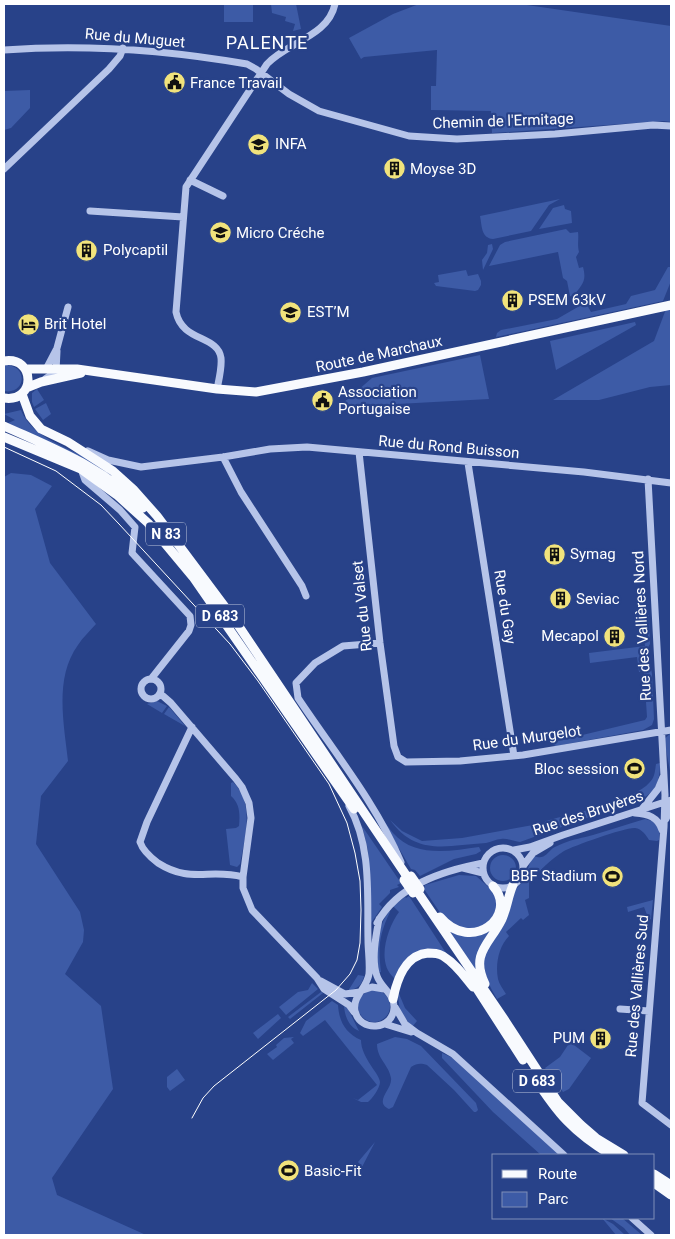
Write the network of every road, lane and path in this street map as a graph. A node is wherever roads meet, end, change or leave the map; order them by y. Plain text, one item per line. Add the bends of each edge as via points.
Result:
1 (335, 4) edge
2 (123, 48) junction
3 (4, 50) edge
4 (261, 73) junction
5 (671, 126) edge
6 (4, 169) edge
7 (190, 180) junction
8 (223, 196) dead end
9 (90, 211) dead end
10 (183, 216) junction
11 (671, 305) edge
12 (68, 307) dead end
13 (57, 348) junction
14 (4, 361) edge
15 (57, 368) junction
16 (46, 369) junction
17 (25, 370) junction
18 (90, 372) junction
19 (41, 382) junction
20 (217, 389) junction
21 (24, 391) junction
22 (4, 398) edge
23 (4, 426) edge
24 (4, 431) edge
25 (4, 437) edge
26 (68, 442) junction
27 (359, 452) junction
28 (223, 457) junction
29 (468, 463) junction
30 (81, 469) junction
31 (648, 479) junction
32 (671, 483) edge
33 (192, 565) junction
34 (306, 596) dead end
35 (380, 643) junction
36 (151, 679) junction
37 (158, 695) junction
38 (192, 727) junction
39 (671, 730) edge
40 (661, 731) junction
41 (514, 756) junction
42 (398, 757) joint
43 (328, 772) junction
44 (665, 772) junction
45 (671, 782) edge
46 (352, 795) junction
47 (669, 803) edge
48 (642, 809) junction
49 (630, 813) junction
50 (663, 831) junction
51 (563, 835) junction
52 (514, 850) junction
53 (402, 862) junction
54 (483, 863) junction
55 (523, 866) junction
56 (460, 868) junction
57 (483, 873) junction
58 (243, 877) junction
59 (408, 878) junction
60 (513, 885) junction
61 (493, 886) junction
62 (416, 891) junction
63 (379, 919) junction
64 (370, 957) junction
65 (317, 978) junction
66 (385, 989) junction
67 (362, 991) junction
68 (479, 993) junction
69 (394, 1002) junction
70 (620, 1009) dead end
71 (649, 1011) junction
72 (356, 1015) junction
73 (504, 1019) junction
74 (385, 1024) junction
75 (464, 1064) junction
76 (671, 1125) edge
77 (563, 1154) edge
78 (609, 1154) edge
79 (622, 1154) edge
80 (655, 1175) edge
81 (655, 1184) edge
82 (671, 1185) edge
83 (671, 1195) edge
84 (633, 1219) edge
85 (651, 1235) edge

1 - 4 street via 330,17 301,42 270,60
2 - 3 street, Rue du Muguet
2 - 4 street, Rue du Muguet via 234,61 247,64
2 - 6 street via 109,69
4 - 5 street, Chemin de l'Ermitage via 319,111 409,136 457,139
4 - 7 street
7 - 8 street
7 - 10 street via 186,186
9 - 10 street
10 - 20 street via 176,312 182,328 218,350 221,364
11 - 20 main road, Route de Marchaux via 294,386 256,392
12 - 13 street
13 - 15 street
13 - 16 street
14 - 17 main road via 17,362
15 - 16 main road, Route de Marchaux
15 - 18 main road, Route de Marchaux
15 - 19 street via 54,374
16 - 17 main road, Route de Marchaux
17 - 21 main road via 28,382
18 - 19 main road, Route de Marchaux
18 - 20 main road, Route de Marchaux
19 - 21 main road, Route de Marchaux
21 - 22 main road, Route de Marchaux via 12,399
21 - 26 main road, D 683 via 30,416 41,429
23 - 33 main road, N 83 via 84,463 122,489 140,504
24 - 30 main road
25 - 30 main road, D 683
26 - 28 street, Rue du Rond Buisson via 108,460 141,467
26 - 33 main road, D 683 via 133,489
27 - 28 street, Rue du Rond Buisson via 307,447 270,448
27 - 29 street, Rue du Rond Buisson
27 - 35 street, Rue du Valset
28 - 34 street
29 - 31 street, Rue du Rond Buisson
29 - 41 street, Rue du Gay
30 - 36 street via 85,480 135,527 132,553 190,616 189,631
30 - 43 main road, D 683 via 117,495 164,542 198,585
31 - 32 street, Rue du Rond Buisson
31 - 40 street, Rue des Vallières Nord
33 - 46 main road, D 683 via 234,619
35 - 42 street, Rue du Valset
35 - 53 street via 343,646 315,663 296,683 298,698 365,795
36 - 37 street via 160,685
36 - 37 street via 143,682 141,692 148,698
37 - 38 street via 163,696
38 - 58 street via 242,787 249,803 251,818
38 - 58 street via 140,842 147,854 181,874
39 - 40 street, Rue du Murgelot
40 - 41 street, Rue du Murgelot
40 - 44 street, Rue des Vallières Nord
41 - 42 street, Rue du Murgelot via 406,762
43 - 59 main road, D 683
43 - 64 street via 357,821 362,837 366,858
44 - 45 street, Rue des Vallières Nord
44 - 47 street, Rue des Vallières Nord
44 - 48 street via 658,789
46 - 53 main road
46 - 59 main road, D 683
47 - 48 street, Rue des Bruyères
47 - 50 street, Rue des Vallières Sud
48 - 49 street, Rue des Bruyères
49 - 50 street via 654,818
49 - 51 street, Rue des Bruyères
50 - 71 street, Rue des Vallières Sud
51 - 52 street, Rue des Bruyères
51 - 55 street via 533,853
52 - 54 street via 495,849 489,852
52 - 55 street
53 - 59 main road
54 - 56 street
54 - 57 street
55 - 60 street via 521,877
56 - 57 street
56 - 63 street via 423,881 402,893
57 - 61 street
58 - 65 street via 252,910
59 - 62 main road, D 683, bridge
60 - 61 street
60 - 73 main road via 502,919 483,948 479,961 482,976
61 - 62 main road via 500,896 497,916 487,928 471,934 446,924
62 - 68 main road, D 683
62 - 73 main road, D 683
63 - 64 street via 373,930
63 - 66 street via 375,960 377,976
64 - 67 street via 369,975
65 - 67 street via 346,994
65 - 72 street via 324,989 349,1005
66 - 67 street via 372,987
66 - 69 street
67 - 72 street via 354,1003
68 - 69 main road via 444,957 421,954 408,963 396,985
68 - 78 main road, D 683 via 563,1118 584,1138
69 - 74 street via 392,1016
69 - 75 street via 405,1024
70 - 71 street
71 - 76 street, Rue des Vallières Sud via 642,1103
72 - 74 street via 362,1023 370,1026
73 - 79 main road, D 683 via 567,1113 596,1138
74 - 75 street via 405,1029
75 - 77 street
80 - 82 main road
81 - 83 main road
84 - 85 street

